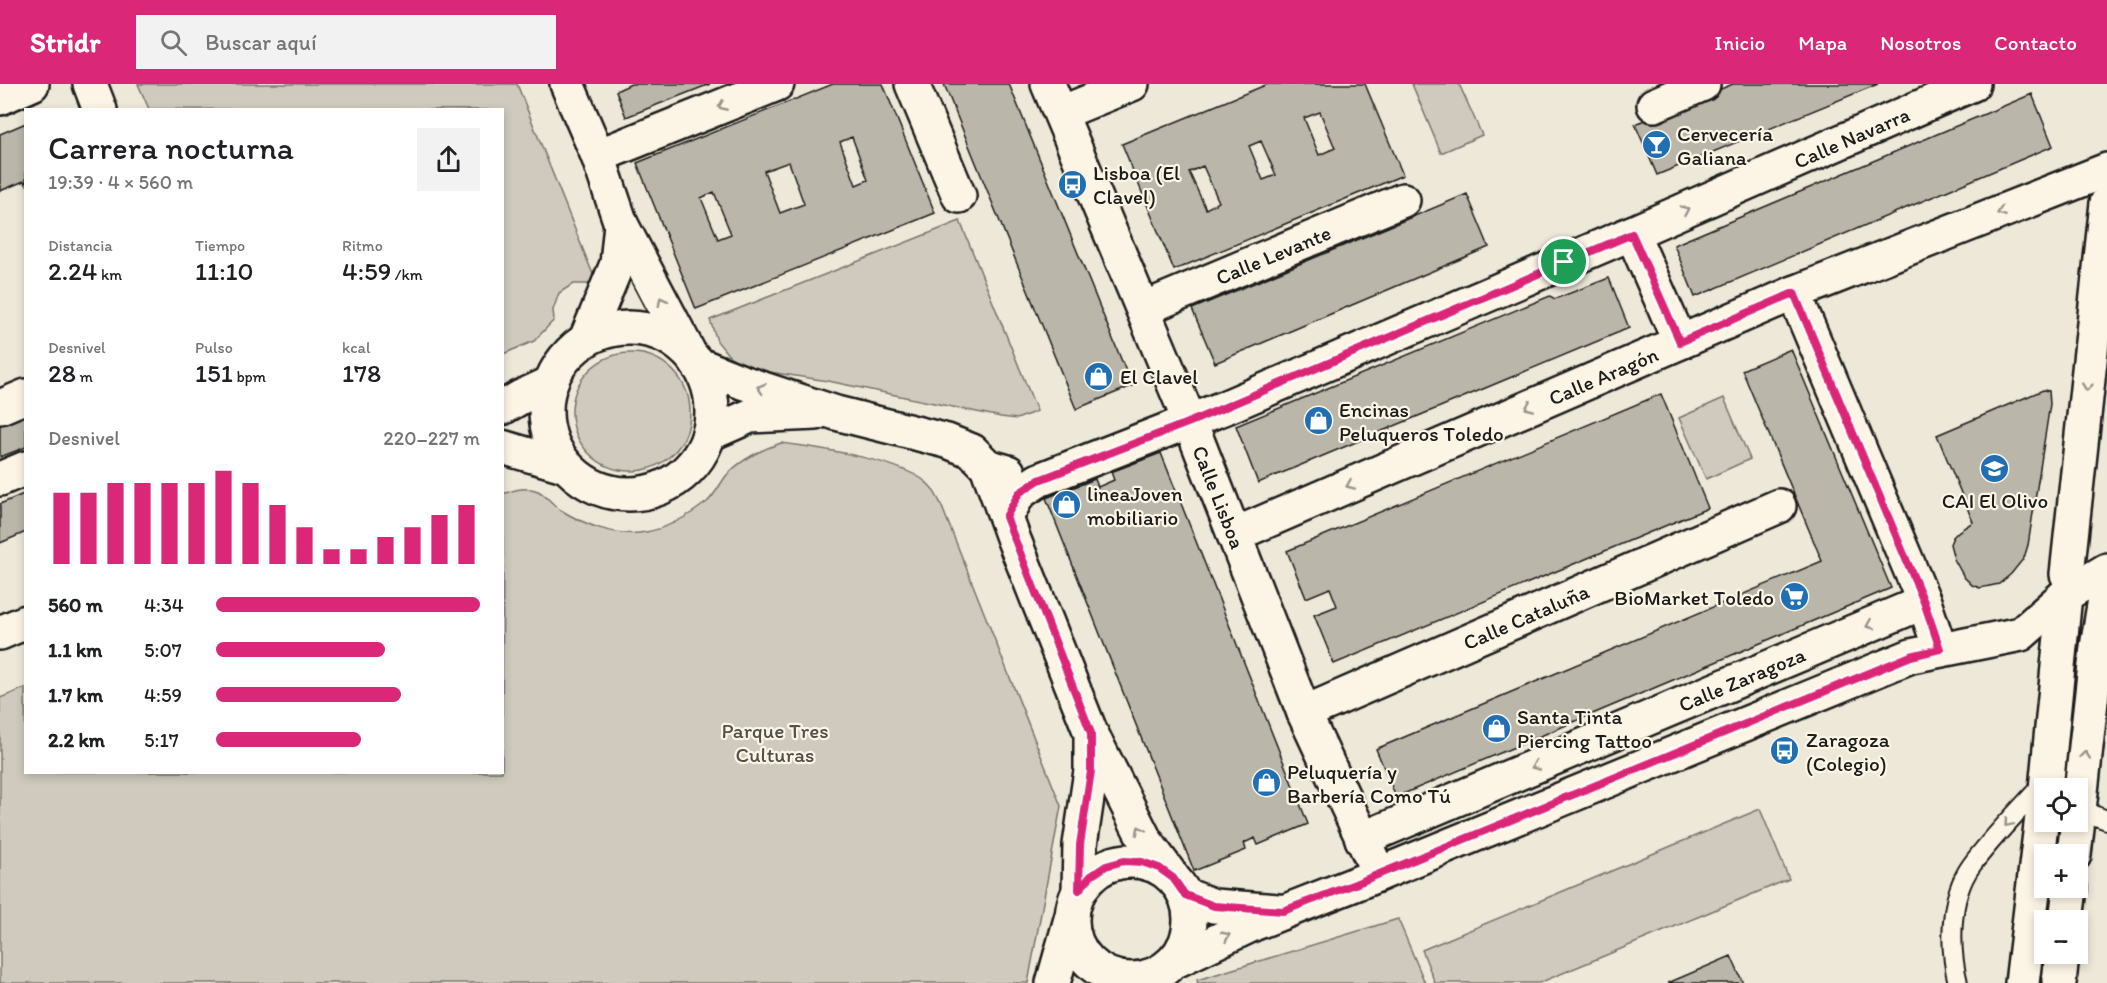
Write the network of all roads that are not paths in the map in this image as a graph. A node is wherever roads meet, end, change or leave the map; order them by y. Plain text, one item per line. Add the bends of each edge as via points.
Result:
1 (32, 84) edge
2 (90, 84) edge
3 (567, 84) edge
4 (777, 84) edge
5 (912, 84) edge
6 (1048, 84) edge
7 (1132, 84) edge
8 (1702, 84) edge
9 (1973, 84) edge
10 (0, 98) edge
11 (1654, 105) dead end
12 (99, 108) edge
13 (1061, 113) junction
14 (598, 156) junction
15 (2107, 171) edge
16 (959, 196) dead end
17 (1403, 200) dead end
18 (2107, 203) edge
19 (621, 224) junction
20 (1632, 234) junction
21 (1794, 293) junction
22 (1143, 309) junction
23 (587, 337) junction
24 (1680, 342) junction
25 (693, 358) junction
26 (549, 384) junction
27 (24, 397) edge
28 (0, 407) edge
29 (504, 407) edge
30 (836, 412) junction
31 (1190, 422) junction
32 (709, 434) junction
33 (504, 448) edge
34 (564, 465) junction
35 (987, 466) junction
36 (24, 469) edge
37 (0, 479) edge
38 (1039, 480) junction
39 (1779, 506) dead end
40 (1006, 517) junction
41 (1234, 535) junction
42 (2107, 570) edge
43 (2066, 585) junction
44 (2107, 586) edge
45 (1924, 602) junction
46 (24, 623) edge
47 (0, 633) edge
48 (2021, 634) junction
49 (1940, 649) junction
50 (2058, 668) junction
51 (1304, 712) junction
52 (1091, 733) junction
53 (2047, 778) edge
54 (2034, 801) edge
55 (2093, 815) edge
56 (2041, 832) edge
57 (1362, 839) junction
58 (2079, 844) edge
59 (1379, 874) junction
60 (1179, 887) junction
61 (1075, 903) junction
62 (1283, 911) junction
63 (1173, 962) junction
64 (2061, 964) edge
65 (1132, 981) edge
66 (1053, 983) edge
67 (1958, 983) edge
68 (2022, 983) edge
69 (2059, 983) edge

1 - 10 street
2 - 12 street
3 - 14 street
4 -> 14 street
5 - 16 street
6 - 13 street, Calle Lisboa
7 - 13 street
8 - 11 street
20 -> 9 street, Calle Navarra
13 - 22 street, Calle Lisboa
14 - 19 street
15 -> 21 street, Calle Aragón
17 - 22 street, Calle Levante
18 -> 43 street
19 - 23 street via 617,264
25 -> 19 street
20 - 24 street
20 - 31 street, Calle Navarra
21 - 24 street, Calle Aragón
21 - 45 street
22 - 31 street, Calle Lisboa
23 - 25 street via 620,328 645,329 669,338
23 - 26 street via 560,364
24 -> 41 street, Calle Aragón
30 -> 25 street via 742,382
25 - 32 street via 709,388
26 - 29 street
26 - 34 street via 545,412 550,440
27 - 28 street
30 - 32 street via 750,416
30 - 35 street via 947,441 972,451
31 - 38 street, Calle Navarra
31 - 41 street, Calle Lisboa
32 - 34 street via 699,457 681,477 658,490 633,495 607,492 583,482
33 - 34 street
35 - 38 street
35 - 40 street
36 - 37 street
38 - 40 street, Calle Navarra via 1019,493
39 - 51 street, Calle Cataluña
40 - 52 street
41 - 51 street, Calle Lisboa
42 - 43 street
43 - 48 street
43 - 50 street
55 -> 44 street via 2097,647
45 - 49 street
45 -> 57 street, Calle Zaragoza
46 - 47 street
48 - 49 street, Calle Zaragoza
48 - 50 street
49 - 59 street, Calle Zaragoza via 1911,656
50 - 53 street
51 - 57 street, Calle Lisboa
60 -> 52 street via 1145,840
52 - 61 street via 1091,771
54 -> 67 lane via 1971,866 1960,887 1953,916
55 - 58 street
56 - 68 street
57 - 59 street, Calle Lisboa
59 - 62 street, Calle Zaragoza
60 - 61 street via 1159,868 1124,861 1091,876
60 - 62 street, Calle Zaragoza via 1214,906
60 - 63 street via 1190,912 1190,931
61 - 65 street via 1073,934 1079,950 1103,973
61 - 66 street
63 -> 62 street, Calle Zaragoza
63 - 65 street via 1162,971
64 - 69 street

